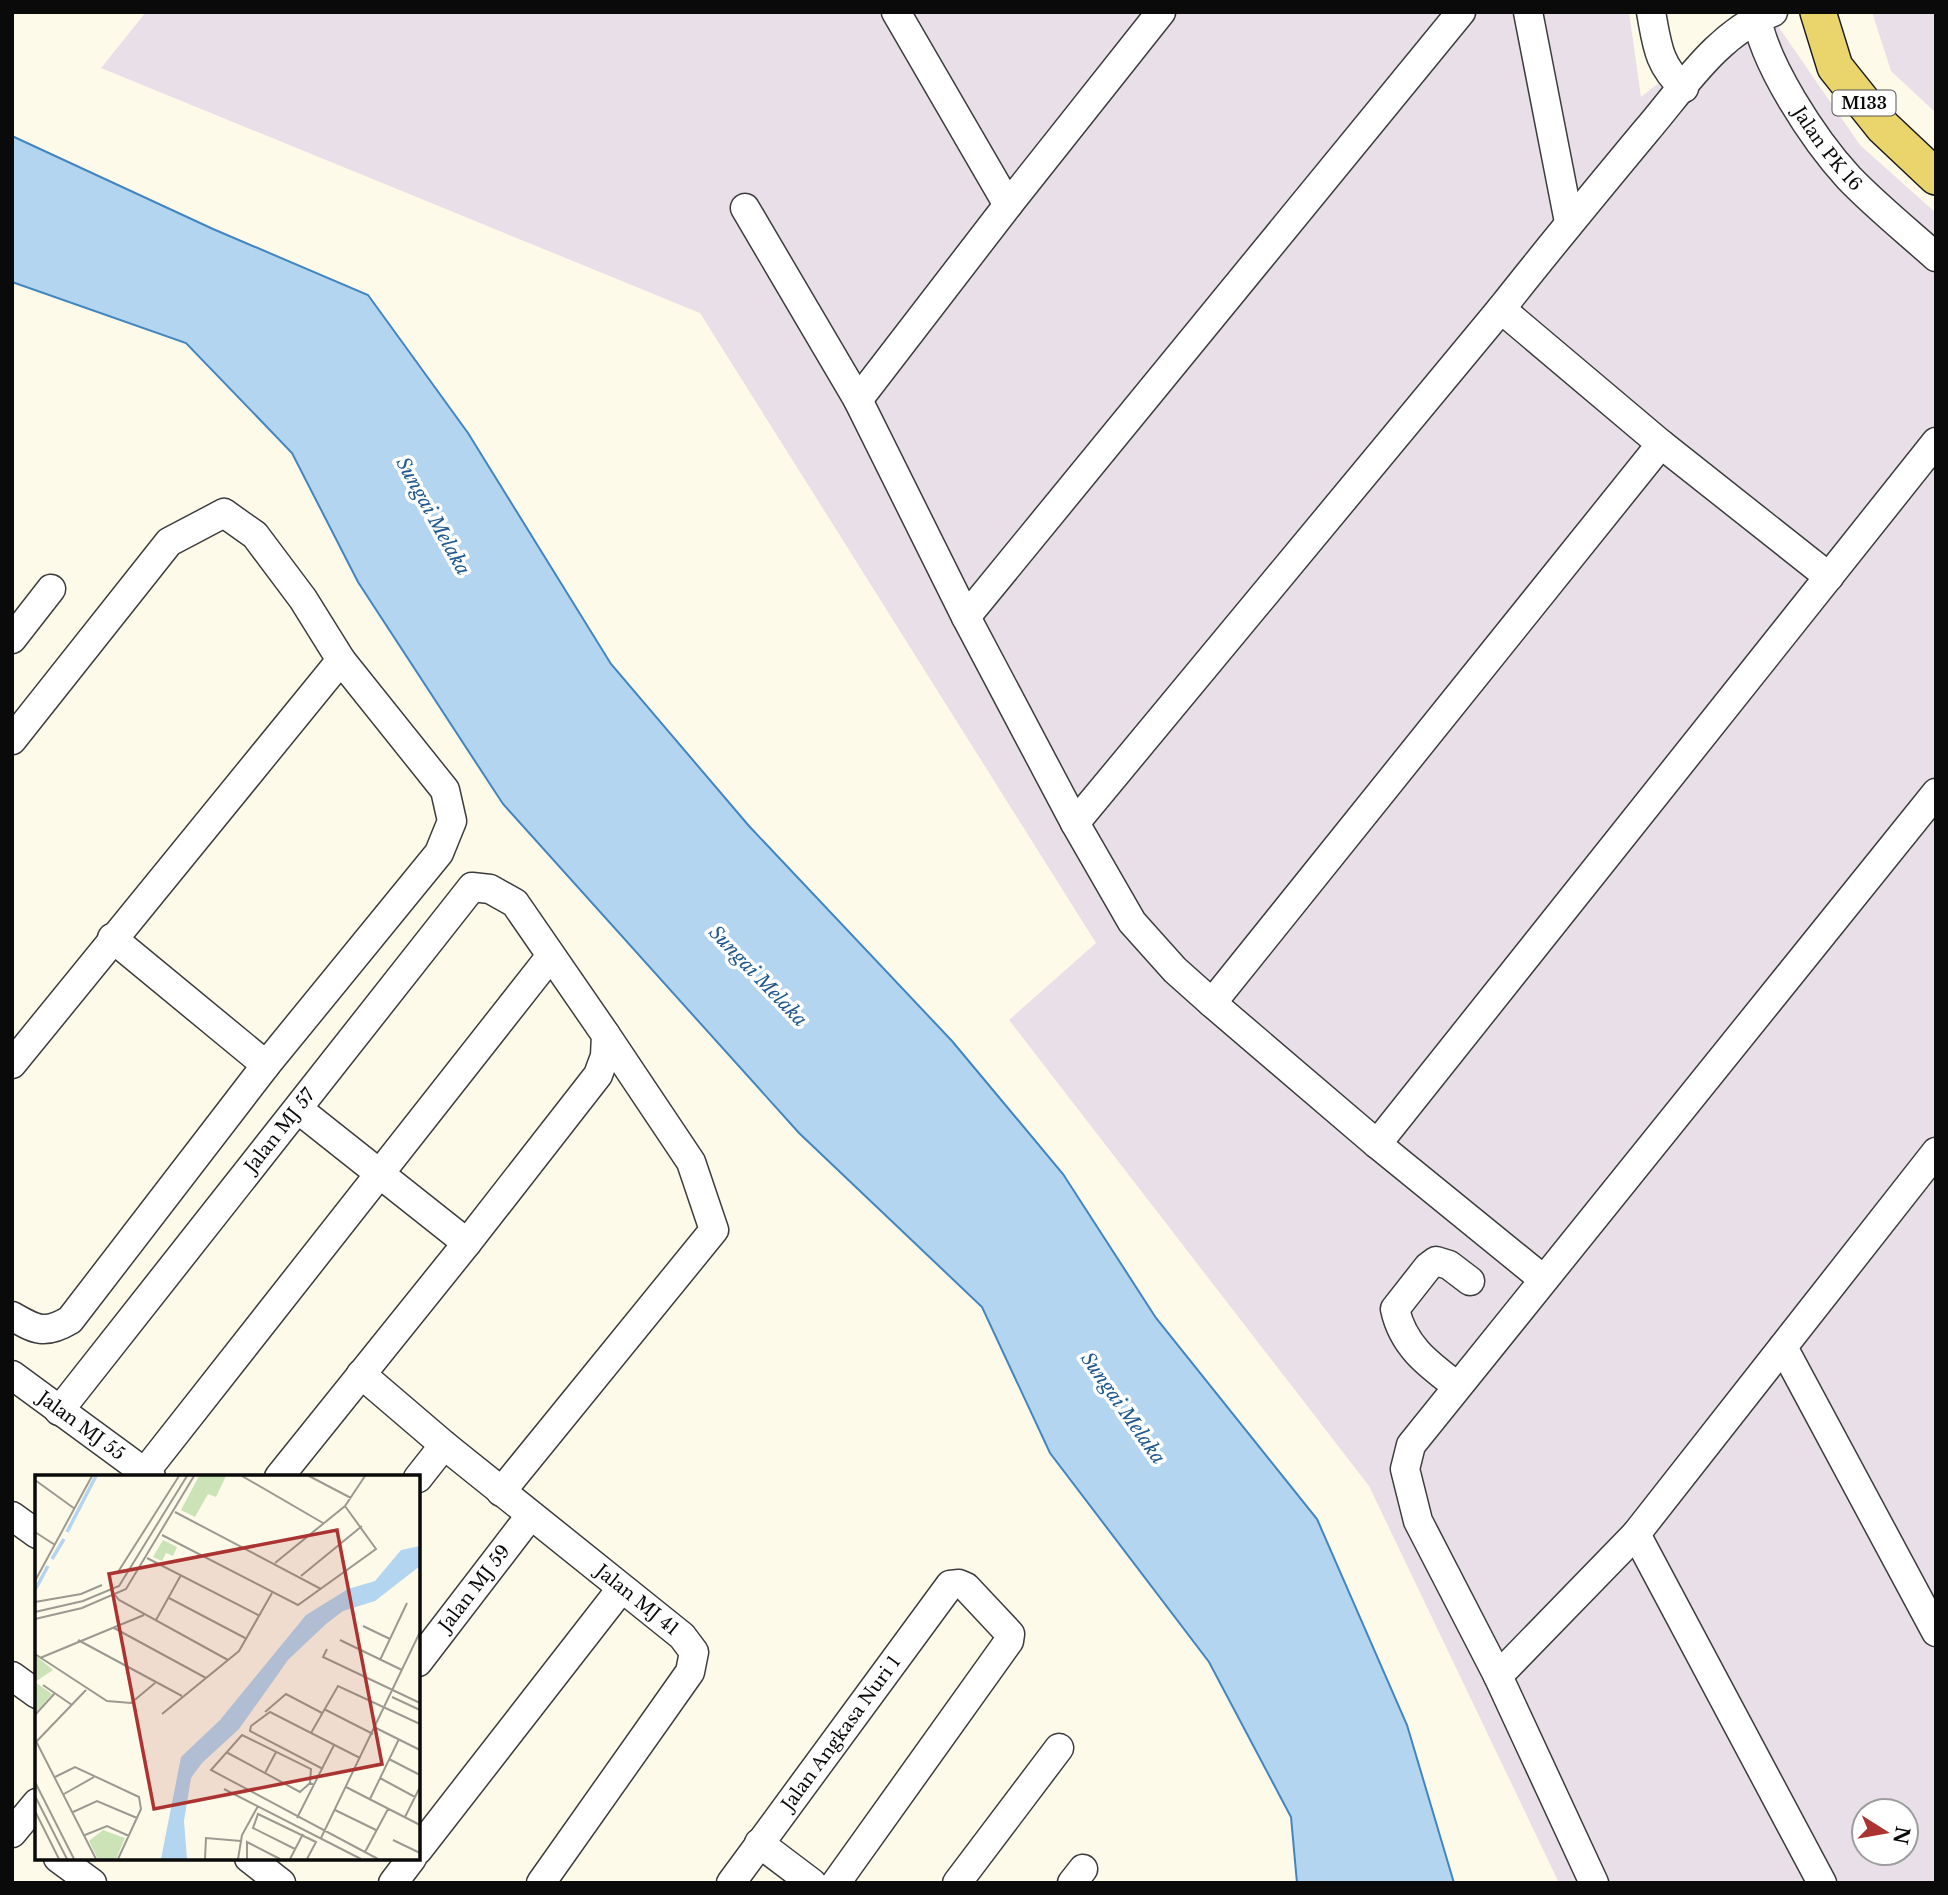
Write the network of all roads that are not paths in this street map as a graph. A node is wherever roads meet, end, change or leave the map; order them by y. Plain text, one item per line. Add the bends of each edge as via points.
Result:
1 (896, 12) edge
2 (1461, 12) edge
3 (1528, 12) edge
4 (1651, 12) edge
5 (1818, 12) edge
6 (1762, 14) edge
7 (1151, 17) edge
8 (1684, 88) junction
9 (1936, 177) edge
10 (1008, 205) junction
11 (745, 208) dead end
12 (1569, 222) junction
13 (1936, 257) edge
14 (1501, 309) junction
15 (858, 400) junction
16 (1936, 442) edge
17 (1661, 444) junction
18 (1829, 577) junction
19 (51, 589) dead end
20 (966, 617) junction
21 (12, 639) edge
22 (341, 660) junction
23 (12, 740) edge
24 (1936, 793) edge
25 (1075, 823) junction
26 (112, 938) junction
27 (550, 957) junction
28 (1212, 1003) junction
29 (606, 1035) junction
30 (12, 1064) edge
31 (266, 1065) junction
32 (298, 1109) junction
33 (1377, 1144) junction
34 (1936, 1152) edge
35 (380, 1173) junction
36 (467, 1243) junction
37 (1543, 1279) junction
38 (1470, 1281) dead end
39 (12, 1316) edge
40 (1783, 1347) junction
41 (361, 1374) junction
42 (12, 1376) edge
43 (1457, 1386) junction
44 (59, 1410) junction
45 (444, 1446) junction
46 (148, 1474) edge
47 (281, 1475) edge
48 (420, 1476) edge
49 (501, 1492) junction
50 (12, 1516) edge
51 (530, 1516) junction
52 (35, 1533) edge
53 (1636, 1534) junction
54 (621, 1589) junction
55 (1936, 1632) edge
56 (420, 1659) edge
57 (12, 1675) edge
58 (1498, 1676) junction
59 (35, 1692) edge
60 (1059, 1748) dead end
61 (35, 1806) edge
62 (19, 1832) edge
63 (759, 1843) junction
64 (420, 1847) edge
65 (61, 1860) edge
66 (410, 1860) edge
67 (92, 1883) edge
68 (393, 1883) edge
69 (541, 1883) edge
70 (730, 1883) edge
71 (812, 1883) edge
72 (836, 1883) edge
73 (957, 1883) edge
74 (1594, 1883) edge
75 (1822, 1883) edge

1 - 10 street
2 - 20 street
3 - 12 street
4 - 8 street via 1660,58 1669,75
5 - 9 main road, M133 via 1835,67 1882,127
6 - 8 street via 1725,40
6 - 13 street, Jalan PK 16 via 1767,54 1802,116 1848,177
7 - 10 street
8 - 12 street
10 - 15 street
11 - 15 street
12 - 14 street
14 - 17 street
14 - 25 street
15 - 20 street
16 - 18 street
17 - 18 street
17 - 28 street
18 - 33 street
19 - 21 street
20 - 25 street
22 - 23 street via 255,535 224,513 169,542
22 - 26 street
22 - 31 street via 445,790 452,821 439,853
24 - 37 street
25 - 28 street via 1132,922
26 - 30 street
26 - 31 street
27 - 29 street
27 - 32 street, Jalan MJ 57 via 515,903 472,887
27 - 35 street
28 - 33 street
29 - 36 street via 598,1075
29 - 49 street via 691,1162 714,1230
31 - 39 street via 70,1320 40,1331
32 - 35 street
32 - 44 street, Jalan MJ 57
33 - 37 street
34 - 40 street
35 - 36 street
35 - 46 street
36 - 41 street
37 - 43 street
38 - 43 street via 1436,1261 1395,1309 1420,1357
40 - 53 street
40 - 55 street
41 - 45 street, Jalan MJ 41
41 - 47 street
42 - 44 street, Jalan MJ 55
43 - 58 street via 1410,1445 1405,1469 1418,1521
44 - 46 street, Jalan MJ 55
45 - 48 street
45 - 49 street, Jalan MJ 41
49 - 51 street, Jalan MJ 41
50 - 52 street
51 - 54 street, Jalan MJ 41
51 - 56 street, Jalan MJ 59
53 - 58 street
53 - 75 street
54 - 64 street
54 - 69 street, Jalan MJ 41 via 682,1636 694,1652 694,1660
57 - 59 street
58 - 74 street
60 - 73 street
61 - 62 street
63 - 70 street, Jalan Angkasa Nuri 1
63 - 71 street
63 - 72 street, Jalan Angkasa Nuri 1 via 950,1585 966,1587 1010,1634 1007,1646
65 - 67 street
66 - 68 street

